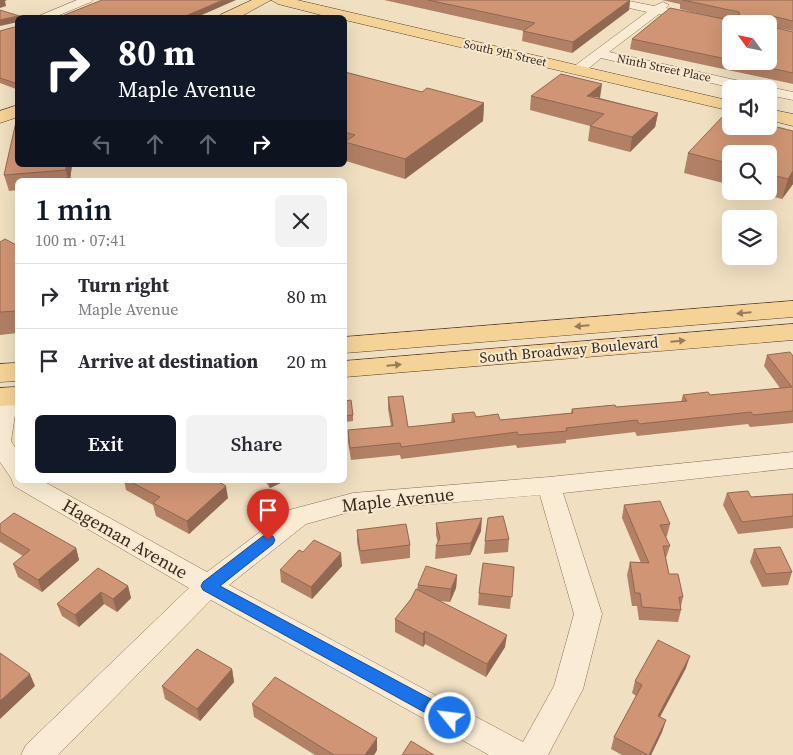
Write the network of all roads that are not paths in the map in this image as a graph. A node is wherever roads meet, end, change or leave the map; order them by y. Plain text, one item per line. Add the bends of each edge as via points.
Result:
1 (87, 0) edge
2 (264, 0) edge
3 (278, 0) edge
4 (607, 0) edge
5 (670, 0) edge
6 (657, 10) junction
7 (48, 15) edge
8 (232, 15) edge
9 (342, 15) edge
10 (347, 16) edge
11 (722, 23) edge
12 (599, 54) junction
13 (578, 70) junction
14 (722, 81) edge
15 (777, 93) edge
16 (793, 96) edge
17 (722, 104) edge
18 (15, 111) edge
19 (0, 118) edge
20 (793, 309) edge
21 (793, 332) edge
22 (347, 345) edge
23 (347, 369) edge
24 (8, 387) edge
25 (0, 441) edge
26 (793, 460) edge
27 (15, 467) edge
28 (27, 483) edge
29 (549, 486) junction
30 (208, 586) junction
31 (37, 755) edge
32 (518, 755) edge
33 (532, 755) edge

1 - 7 street
2 - 8 main road
3 - 9 main road, South 9th Street
4 - 6 street
5 - 6 street
6 - 11 street
6 - 12 street
10 - 13 main road, South 9th Street
12 - 13 street
12 - 14 street, Ninth Street Place
13 - 17 main road, South 9th Street
15 - 16 street
18 - 19 main road
20 -> 22 main road, South Broadway Boulevard
23 -> 21 main road, South Broadway Boulevard
24 - 25 street
25 - 27 street
26 - 29 street, Maple Avenue
28 - 30 street, Hageman Avenue
29 - 30 street, Maple Avenue via 352,502 298,517
29 - 33 street via 588,614 568,689
30 - 31 street, Maple Avenue
30 - 32 street, Hageman Avenue

